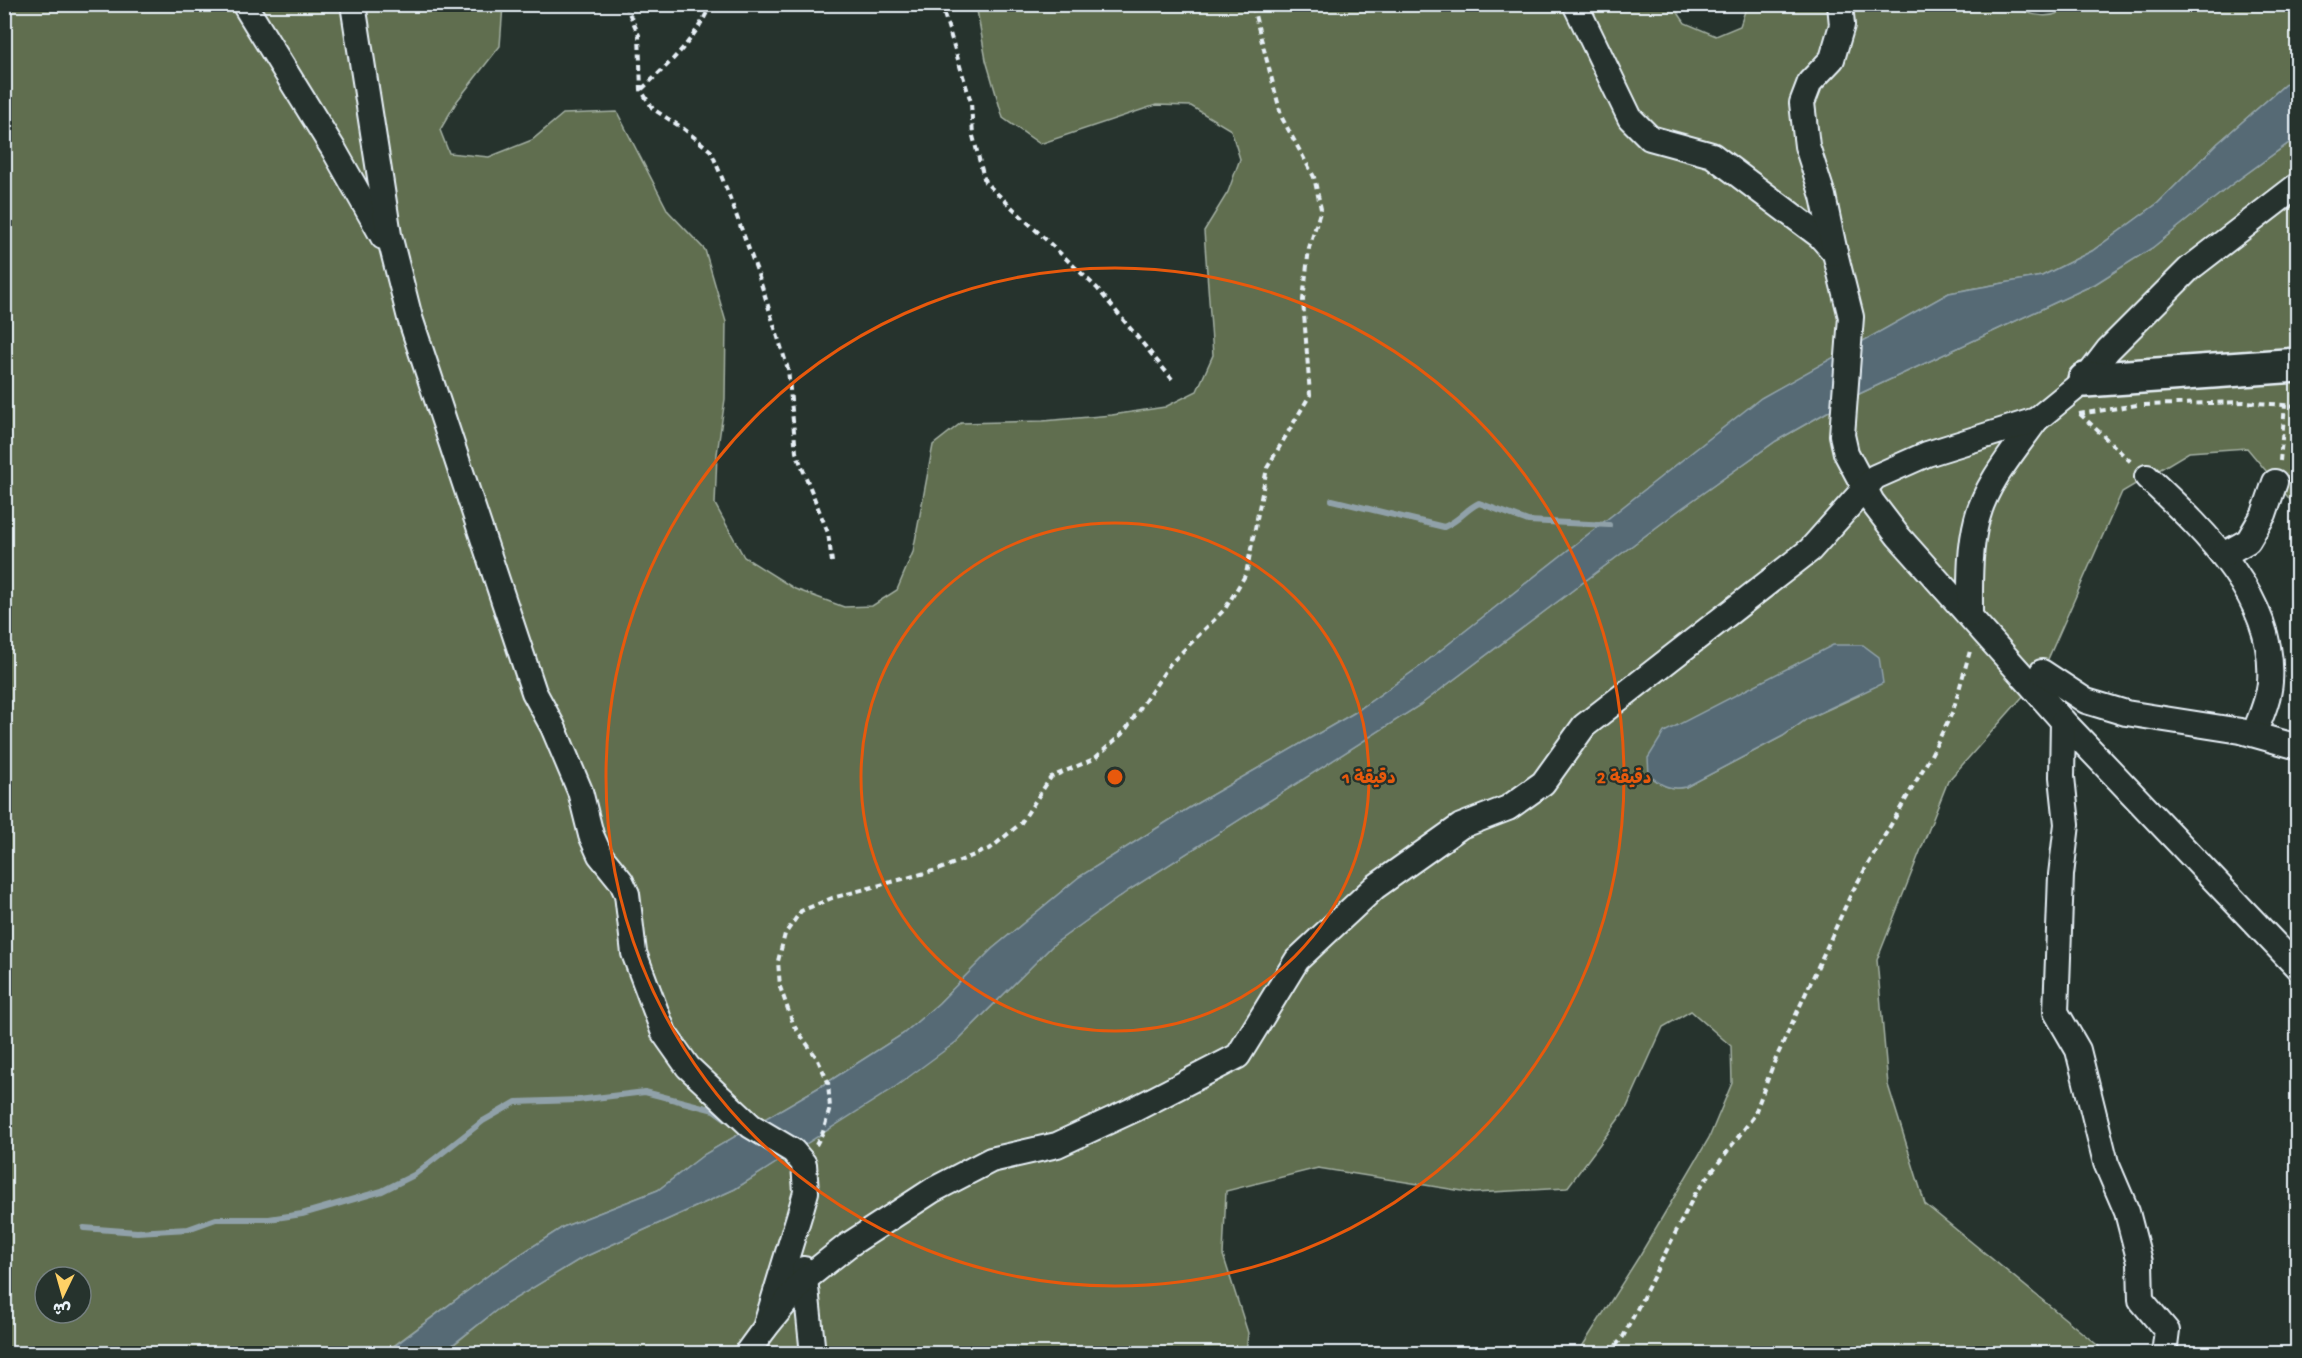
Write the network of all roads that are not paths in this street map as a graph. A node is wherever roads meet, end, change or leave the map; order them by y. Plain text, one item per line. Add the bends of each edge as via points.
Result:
1 (244, 4) edge
2 (353, 4) edge
3 (1575, 4) edge
4 (1839, 4) edge
5 (2298, 186) edge
6 (1835, 253) junction
7 (396, 260) junction
8 (2298, 365) edge
9 (2085, 380) junction
10 (2036, 420) junction
11 (2147, 477) road end
12 (2275, 482) road end
13 (1865, 489) junction
14 (2223, 555) junction
15 (1970, 615) junction
16 (2042, 672) dead end
17 (2063, 721) junction
18 (2254, 734) junction
19 (2295, 750) edge
20 (2298, 968) edge
21 (800, 1213) junction
22 (804, 1280) junction
23 (765, 1328) junction
24 (746, 1353) edge
25 (813, 1353) edge
26 (2164, 1353) edge

1 - 7 street via 339,158
2 - 7 street
3 - 6 street via 1630,118 1650,138 1712,155 1820,236
4 - 6 street via 1842,25 1832,59 1810,82 1802,103 1807,146
5 - 9 street via 2189,268 2108,350
6 - 13 street via 1851,317 1842,435 1846,453
7 - 21 street via 440,411 534,692 580,791 595,845 627,894 634,953 647,994 664,1033 688,1066 751,1126 800,1156 807,1175
8 - 9 main road
9 - 10 street
10 - 13 street via 1927,454 1875,477
10 - 15 street via 1992,485 1977,517 1970,565
11 - 14 street
12 - 14 street via 2264,514 2248,541
13 - 15 street via 1898,536
13 - 22 street via 1810,550 1584,726 1543,783 1508,808 1461,826 1375,886 1297,960 1238,1056 1057,1145 990,1160 933,1190 847,1246
14 - 18 street via 2263,624 2270,683
15 - 17 street
16 - 18 street via 2086,701 2126,712
17 - 20 street
17 - 26 street via 2062,777 2067,824 2061,875 2056,1012 2079,1050 2106,1163 2127,1212 2140,1262 2141,1300 2167,1330
18 - 19 street
21 - 22 street
21 - 23 street
22 - 23 street
22 - 25 street
23 - 24 street

